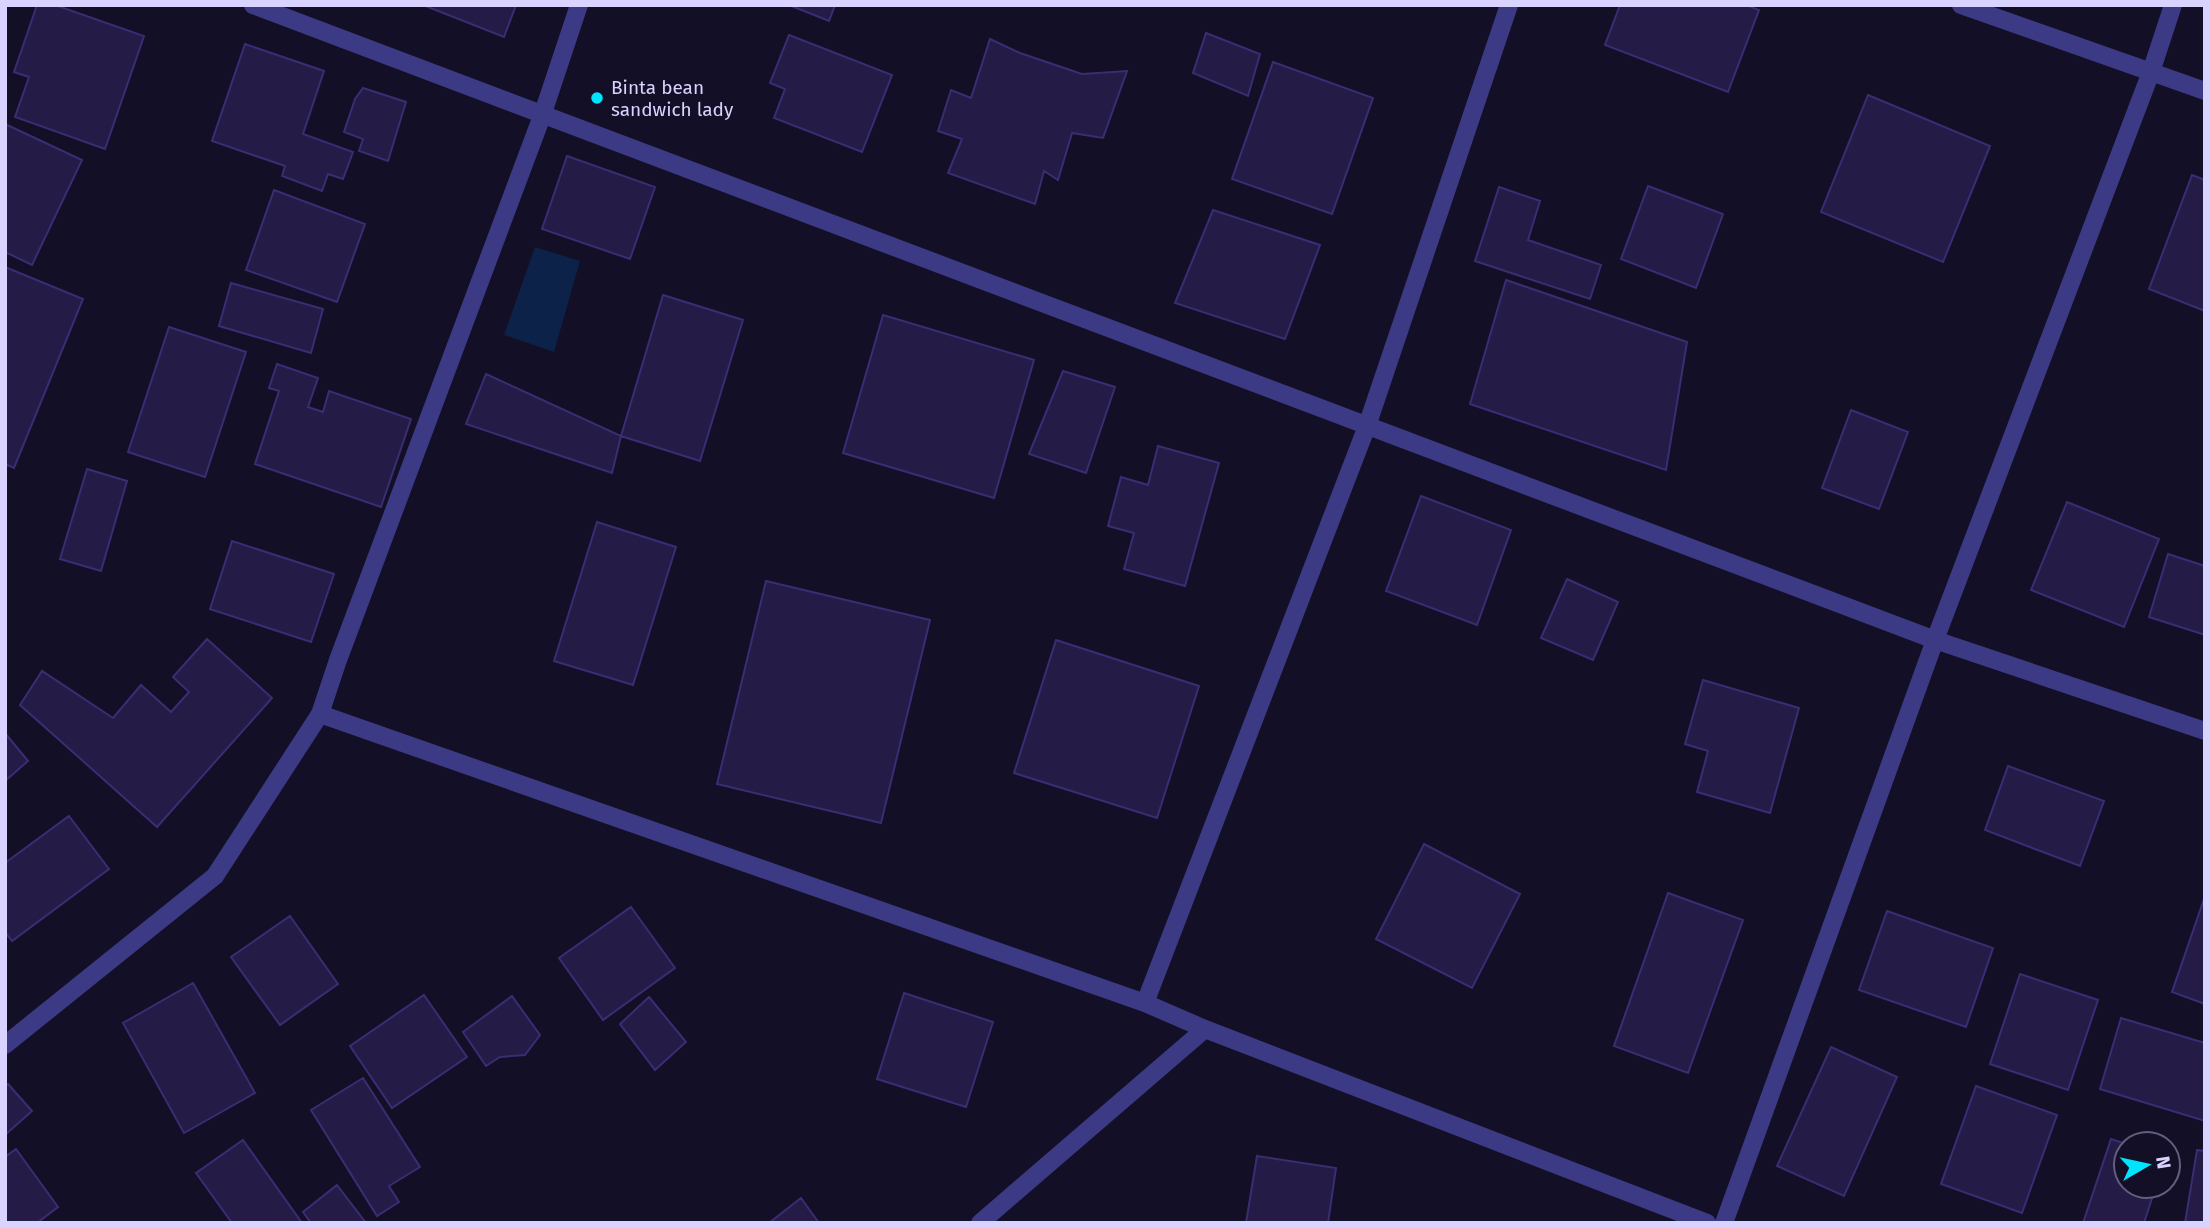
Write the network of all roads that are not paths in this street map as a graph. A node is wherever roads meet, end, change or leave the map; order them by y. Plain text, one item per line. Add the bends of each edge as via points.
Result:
1 (253, 5) edge
2 (579, 5) edge
3 (1509, 5) edge
4 (1961, 5) edge
5 (2173, 5) edge
6 (2151, 72) junction
7 (2205, 90) edge
8 (542, 116) junction
9 (1367, 426) junction
10 (1935, 640) junction
11 (320, 714) junction
12 (2205, 731) edge
13 (1145, 1003) junction
14 (1205, 1029) junction
15 (5, 1045) edge
16 (980, 1223) edge
17 (1707, 1223) edge
18 (1724, 1223) edge

1 - 8 street
2 - 8 street
3 - 9 street
4 - 6 street
5 - 6 street
6 - 7 street
6 - 10 street
8 - 9 street
8 - 11 street
9 - 10 street
9 - 13 street
10 - 12 street
10 - 18 street
11 - 13 street
11 - 15 street via 215,876
13 - 14 street
14 - 16 street
14 - 17 street

